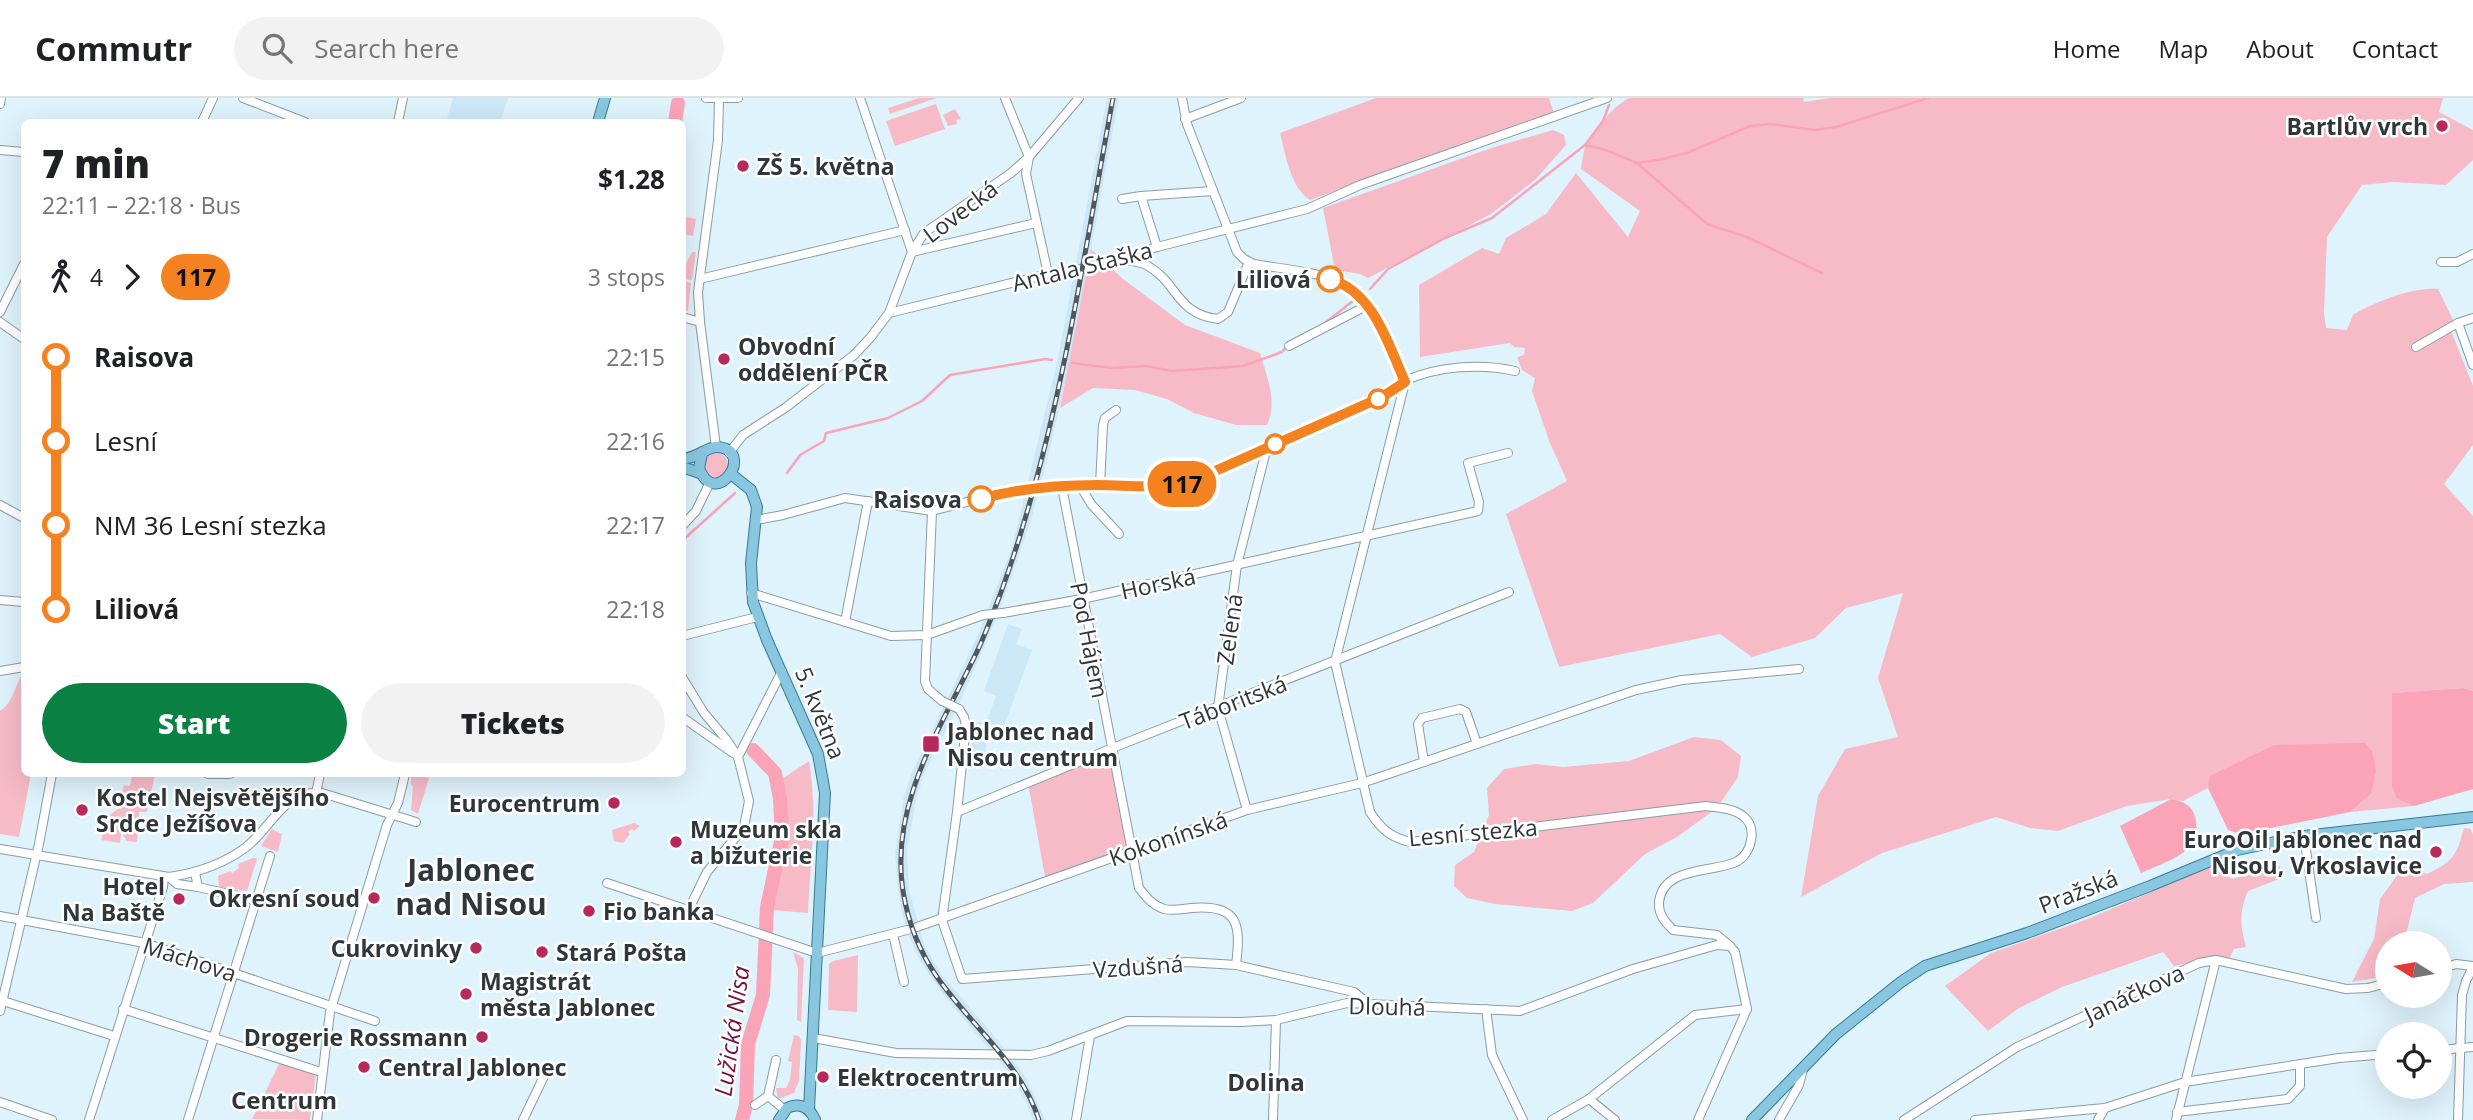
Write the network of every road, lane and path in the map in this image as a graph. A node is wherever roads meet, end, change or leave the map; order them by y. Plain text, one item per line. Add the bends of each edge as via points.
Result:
1 (1, 98) edge
2 (213, 98) edge
3 (243, 98) edge
4 (403, 98) edge
5 (605, 98) edge
6 (706, 98) edge
7 (738, 98) edge
8 (860, 98) edge
9 (1005, 98) edge
10 (1079, 98) edge
11 (1182, 98) edge
12 (1241, 98) edge
13 (1607, 98) edge
14 (719, 99) edge
15 (0, 104) edge
16 (203, 119) edge
17 (298, 119) edge
18 (399, 119) edge
19 (599, 119) edge
20 (1185, 119) junction
21 (0, 150) edge
22 (21, 152) edge
23 (1029, 157) junction
24 (1213, 191) junction
25 (1141, 196) junction
26 (1122, 199) dead end
27 (1036, 223) junction
28 (1227, 228) junction
29 (905, 230) junction
30 (1157, 247) junction
31 (912, 251) junction
32 (2473, 254) edge
33 (1118, 259) junction
34 (1249, 262) junction
35 (2441, 262) dead end
36 (21, 270) edge
37 (1048, 274) junction
38 (700, 279) junction
39 (1368, 305) junction
40 (0, 312) edge
41 (889, 313) junction
42 (686, 318) edge
43 (2473, 318) edge
44 (0, 321) edge
45 (700, 322) junction
46 (2458, 323) junction
47 (21, 337) edge
48 (1289, 346) dead end
49 (2416, 347) dead end
50 (2473, 365) edge
51 (1515, 372) dead end
52 (1405, 382) junction
53 (1116, 410) dead end
54 (723, 447) junction
55 (1267, 447) junction
56 (1508, 453) dead end
57 (702, 454) junction
58 (686, 459) edge
59 (686, 470) edge
60 (730, 475) junction
61 (705, 482) junction
62 (1080, 485) junction
63 (1100, 485) junction
64 (1062, 486) junction
65 (869, 501) junction
66 (0, 505) edge
67 (932, 511) junction
68 (21, 516) edge
69 (756, 520) junction
70 (686, 522) edge
71 (1119, 534) dead end
72 (1366, 537) junction
73 (1237, 565) junction
74 (1509, 592) dead end
75 (751, 593) junction
76 (1082, 599) junction
77 (0, 600) edge
78 (21, 602) edge
79 (757, 617) junction
80 (845, 622) junction
81 (686, 632) edge
82 (927, 635) junction
83 (1335, 662) junction
84 (21, 668) edge
85 (1799, 669) dead end
86 (0, 671) edge
87 (782, 671) junction
88 (686, 684) edge
89 (1218, 708) junction
90 (686, 720) edge
91 (1477, 744) junction
92 (1110, 749) junction
93 (738, 757) junction
94 (1424, 762) junction
95 (51, 777) edge
96 (319, 777) edge
97 (404, 777) edge
98 (1362, 783) junction
99 (316, 793) junction
100 (1247, 810) junction
101 (957, 812) junction
102 (392, 814) junction
103 (2473, 817) edge
104 (416, 822) dead end
105 (2304, 836) junction
106 (0, 849) edge
107 (1132, 850) junction
108 (36, 855) junction
109 (270, 856) dead end
110 (195, 873) junction
111 (167, 877) junction
112 (607, 883) dead end
113 (198, 887) junction
114 (255, 900) junction
115 (689, 909) junction
116 (0, 916) edge
117 (2316, 918) dead end
118 (21, 919) junction
119 (942, 920) junction
120 (916, 927) dead end
121 (906, 930) dead end
122 (893, 934) junction
123 (145, 943) junction
124 (1730, 946) junction
125 (817, 953) junction
126 (2217, 960) junction
127 (1237, 965) junction
128 (2452, 965) edge
129 (2473, 966) edge
130 (233, 972) junction
131 (904, 982) dead end
132 (2375, 986) edge
133 (3, 1001) junction
134 (1369, 1004) junction
135 (332, 1006) junction
136 (123, 1009) junction
137 (1486, 1009) junction
138 (1747, 1009) junction
139 (0, 1011) edge
140 (1276, 1020) junction
141 (375, 1021) dead end
142 (114, 1036) junction
143 (1090, 1036) junction
144 (214, 1038) junction
145 (813, 1038) junction
146 (2473, 1047) edge
147 (2460, 1048) junction
148 (2452, 1049) edge
149 (2375, 1055) edge
150 (776, 1060) dead end
151 (2300, 1064) junction
152 (1804, 1065) junction
153 (318, 1071) dead end
154 (546, 1072) dead end
155 (2185, 1082) junction
156 (768, 1096) junction
157 (1589, 1099) junction
158 (0, 1102) edge
159 (755, 1105) dead end
160 (803, 1107) junction
161 (2105, 1108) junction
162 (782, 1115) edge
163 (2177, 1116) edge
164 (52, 1120) edge
165 (89, 1120) edge
166 (188, 1120) edge
167 (317, 1120) edge
168 (523, 1120) edge
169 (815, 1120) edge
170 (1076, 1120) edge
171 (1273, 1120) edge
172 (1523, 1120) edge
173 (1552, 1120) edge
174 (1615, 1120) edge
175 (1698, 1120) edge
176 (1752, 1120) edge
177 (1779, 1120) edge
178 (1904, 1120) edge
179 (1975, 1120) edge
180 (2098, 1120) edge
181 (2458, 1120) edge

1 - 15 street
2 - 16 street
3 - 17 street
4 - 18 street
5 - 19 main road
6 - 14 street
7 - 14 street
8 - 29 street
9 - 23 street
10 - 23 street, Lovecká
11 - 20 street
12 - 20 street
13 - 28 street, Antala Staška via 1360,185 1316,205
14 - 38 street
20 - 24 street
21 - 22 street
23 - 27 street via 1026,174
23 - 31 street, Lovecká via 924,233
24 - 25 street
24 - 28 street
25 - 26 street
25 - 30 street
27 - 31 street
27 - 37 street
28 - 30 street, Antala Staška
28 - 34 street via 1237,252
29 - 31 street
29 - 38 street
30 - 33 street, Antala Staška
31 - 41 street, Lovecká
32 - 35 street via 2457,262
33 - 34 street via 1147,265 1191,311 1218,319 1228,312
33 - 37 street, Antala Staška via 1095,268
34 - 39 street via 1340,282
36 - 40 street
37 - 41 street, Antala Staška
38 - 45 street
39 - 48 street
39 - 52 street
41 - 54 street, Lovecká via 854,355 785,408
42 - 45 street
43 - 46 street
44 - 47 street
45 - 54 street
46 - 49 street
46 - 50 street
51 - 52 street via 1473,366
52 - 55 street via 1382,397
52 - 72 street, Lesní stezka
53 - 63 street via 1103,425
54 - 57 main road
54 - 60 main road via 733,461
55 - 63 street via 1180,484
55 - 73 street, Zelená
56 - 72 street, Horská via 1468,463 1478,511
57 - 58 main road
57 - 61 main road via 698,463
59 - 61 main road
60 - 61 main road via 718,482
60 - 69 main road, 5. května via 755,496
61 - 70 street via 696,511
62 - 63 street
62 - 64 street
62 - 71 street
64 - 67 street via 1009,491
64 - 76 street, Pod Hájem
65 - 67 street
65 - 69 street via 845,498
65 - 80 street
66 - 68 street
67 - 82 street
69 - 75 main road, 5. května
72 - 73 street, Horská
72 - 83 street, Lesní stezka
73 - 76 street, Horská
73 - 89 street, Zelená
74 - 83 street, Táboritská
75 - 79 main road, 5. května
75 - 80 street, Horská
76 - 82 street, Horská, bridge via 983,615
76 - 92 street, Pod Hájem
77 - 78 street
79 - 81 street
79 - 87 main road, 5. května
80 - 82 street, Horská via 891,636
82 - 101 street, bridge via 928,689 964,717
83 - 89 street, Táboritská
83 - 98 street, Lesní stezka
84 - 86 street
85 - 91 street, Kokonínská via 1670,682
87 - 93 street
87 - 125 main road, 5. května via 818,754 825,793
88 - 93 street
89 - 92 street, Táboritská
89 - 100 street, Zelená
90 - 93 street
91 - 94 street, Kokonínská
91 - 94 street via 1466,712 1460,709 1422,718 1418,724
92 - 101 street, Táboritská
92 - 107 street, Pod Hájem
93 - 115 street via 749,801 747,821 707,872
94 - 98 street, Kokonínská
95 - 108 street
96 - 99 street
97 - 102 street
98 - 100 street, Kokonínská
98 - 124 street, Lesní stezka via 1379,826 1410,842 1706,806 1733,810 1745,817 1751,829 1748,853 1737,861 1677,876 1667,884 1659,905 1673,930 1717,935
99 - 102 street
99 - 110 street via 291,800 247,847
100 - 107 street, Kokonínská
101 - 119 street
102 - 104 street
102 - 135 street
103 - 105 main road, Pražská
105 - 117 street
105 - 152 main road, Pražská via 2237,850 2027,933 1925,966 1863,1012
106 - 108 street
107 - 119 street, Kokonínská
107 - 127 street, Pod Hájem via 1139,888 1151,903 1166,910 1208,906 1227,911 1236,921 1239,937
108 - 111 street
108 - 118 street
109 - 114 street
110 - 111 street
110 - 113 street
111 - 113 street via 177,884
111 - 123 street
112 - 115 street
113 - 114 street
114 - 130 street
115 - 125 street
116 - 118 street, Máchova
118 - 123 street, Máchova
118 - 133 street
119 - 120 street, Kokonínská
119 - 127 street, Vzdušná via 962,979 1187,962
121 - 122 street
122 - 125 street
122 - 131 street
123 - 130 street, Máchova
123 - 136 street
124 - 137 street, Dlouhá via 1717,945 1633,969 1520,1011
124 - 138 street
125 - 145 main road, 5. května
126 - 132 street, Janáčkova via 2346,989
126 - 155 street
126 - 178 street, Janáčkova via 2199,963 2017,1047
127 - 134 street, Vzdušná via 1354,992
128 - 129 street
129 - 147 street via 2462,995
130 - 135 street, Máchova
130 - 144 street
133 - 139 street
133 - 142 street
134 - 137 street, Dlouhá
134 - 140 street, Dlouhá via 1347,1003
135 - 141 street, Máchova
135 - 167 street
136 - 142 street
136 - 144 street
137 - 172 street via 1492,1055
138 - 157 street via 1695,1015
138 - 175 street
140 - 143 street, Dlouhá via 1127,1021
140 - 171 street
142 - 165 street
143 - 145 street, Dlouhá via 1031,1055 895,1053
143 - 170 street
144 - 153 street
144 - 166 street
145 - 160 main road, 5. května
146 - 147 street
147 - 148 street
147 - 181 street
149 - 151 street
150 - 156 street
151 - 155 street
151 - 163 street via 2300,1086 2288,1099
152 - 176 main road, Pražská
152 - 177 street via 1799,1085
154 - 168 street
155 - 161 street
155 - 163 street
156 - 159 street
156 - 162 street
157 - 173 street
157 - 174 street
158 - 164 street
160 - 162 main road
160 - 169 main road
161 - 179 street
161 - 180 street

